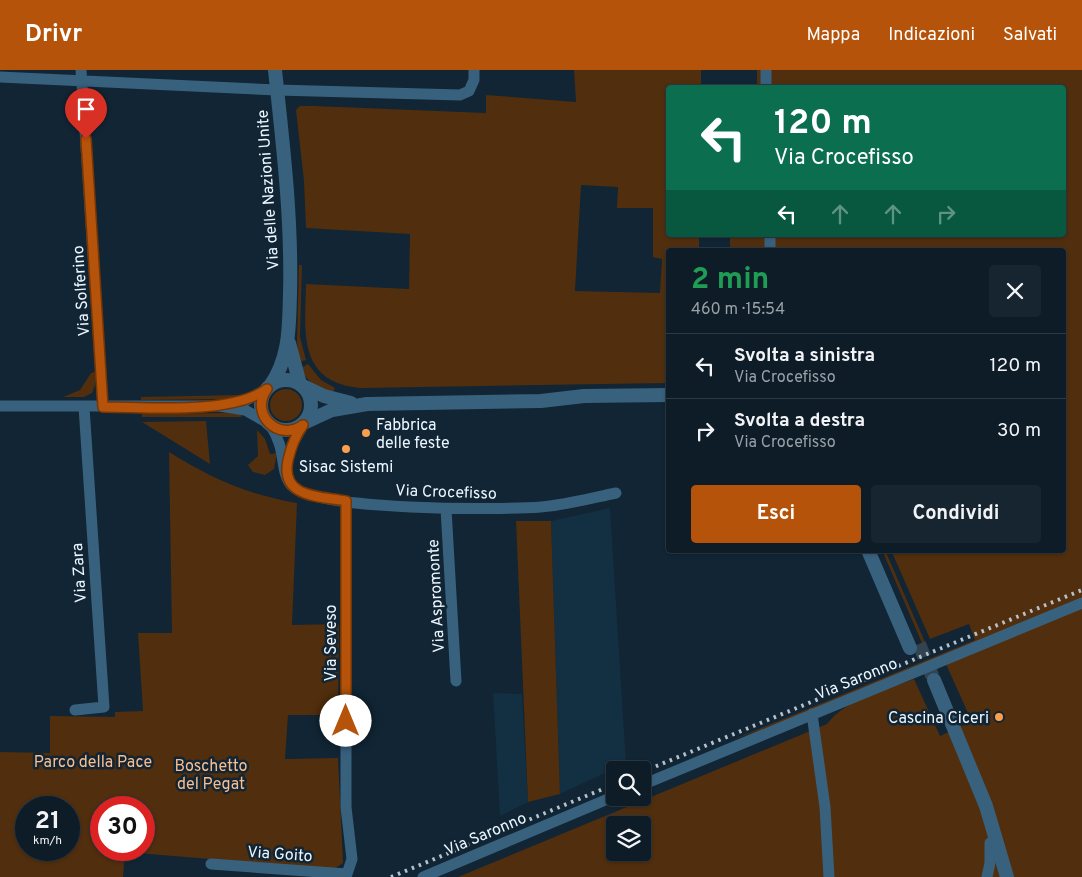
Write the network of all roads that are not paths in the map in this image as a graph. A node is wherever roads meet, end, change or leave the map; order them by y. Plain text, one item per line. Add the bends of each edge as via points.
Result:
1 (81, 70) edge
2 (275, 70) edge
3 (474, 70) edge
4 (766, 70) edge
5 (0, 78) edge
6 (82, 83) junction
7 (766, 85) edge
8 (277, 90) junction
9 (288, 338) junction
10 (302, 385) junction
11 (269, 387) junction
12 (666, 395) edge
13 (541, 401) junction
14 (367, 404) junction
15 (666, 404) edge
16 (0, 406) edge
17 (219, 406) junction
18 (84, 407) junction
19 (103, 407) junction
20 (270, 424) junction
21 (304, 424) junction
22 (286, 472) junction
23 (616, 493) dead end
24 (346, 501) junction
25 (446, 509) junction
26 (869, 553) edge
27 (879, 553) edge
28 (1082, 603) edge
29 (456, 681) dead end
30 (75, 710) dead end
31 (812, 714) junction
32 (651, 781) edge
33 (606, 800) edge
34 (990, 844) junction
35 (211, 864) dead end
36 (348, 874) joint
37 (423, 877) edge
38 (829, 877) edge
39 (987, 877) edge
40 (998, 877) edge
41 (1007, 877) edge

1 - 6 street, Via Solferino
2 - 8 street, Via delle Nazioni Unite
3 - 8 street via 469,91 460,95
4 - 7 street
5 - 6 street
6 - 8 street
6 - 19 street, Via Solferino
8 - 9 street, Via delle Nazioni Unite via 286,156 291,249
9 - 10 street
9 - 11 street via 282,364
10 - 11 street via 287,380
10 - 14 street via 333,399
10 - 21 street via 312,401 311,413
11 - 17 street via 244,401
11 - 20 street via 261,405 262,414
12 - 13 street via 584,396
13 - 14 street
13 - 15 street via 577,405
14 - 21 street via 332,410
16 - 18 street
17 - 19 street
17 - 20 street via 245,410
18 - 19 street
18 - 30 street, Via Zara via 104,707
20 - 21 street via 285,431
20 - 22 street, Via Crocefisso via 279,442
21 - 22 street via 292,445
22 - 24 street, Via Crocefisso via 289,483 299,491
23 - 25 street, Via Crocefisso via 543,507
24 - 25 street, Via Crocefisso
24 - 36 street, Via Seveso via 346,807 352,859
25 - 29 street, Via Aspromonte
26 - 27 street via 915,646
28 - 31 street, Via Saronno
31 - 32 street, Via Saronno
31 - 38 street via 825,807
33 - 37 street, Via Saronno
34 - 39 street
34 - 40 street
34 - 41 street via 930,682 986,806
35 - 36 street, Via Goito

